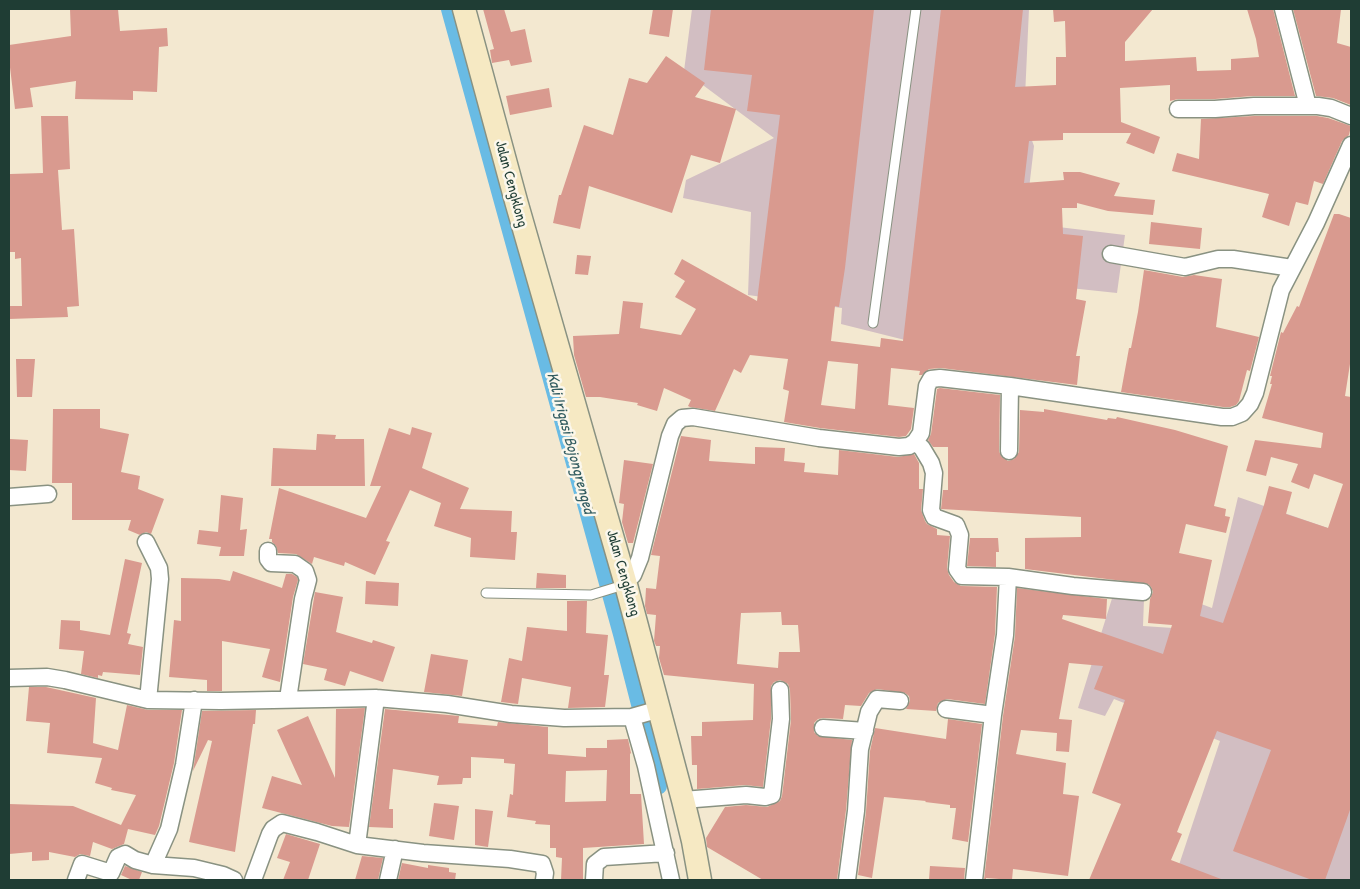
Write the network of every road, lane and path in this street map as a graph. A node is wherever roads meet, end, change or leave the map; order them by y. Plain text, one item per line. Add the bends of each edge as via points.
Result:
1 (464, 9) edge
2 (916, 9) edge
3 (1283, 9) edge
4 (1308, 106) junction
5 (1178, 109) dead end
6 (1351, 116) edge
7 (1351, 145) edge
8 (1111, 254) dead end
9 (1292, 268) junction
10 (873, 323) dead end
11 (1010, 386) junction
12 (916, 442) junction
13 (1009, 451) dead end
14 (48, 494) dead end
15 (9, 497) edge
16 (146, 542) dead end
17 (268, 552) dead end
18 (1008, 577) junction
19 (621, 584) junction
20 (1143, 592) dead end
21 (486, 593) dead end
22 (9, 678) edge
23 (780, 690) dead end
24 (376, 698) junction
25 (288, 699) junction
26 (148, 700) junction
27 (194, 700) junction
28 (900, 701) dead end
29 (946, 710) dead end
30 (646, 713) junction
31 (993, 715) junction
32 (823, 728) dead end
33 (865, 731) junction
34 (682, 800) junction
35 (691, 842) junction
36 (357, 845) junction
37 (666, 848) junction
38 (395, 849) junction
39 (153, 865) junction
40 (110, 877) edge
41 (76, 880) edge
42 (234, 880) edge
43 (253, 880) edge
44 (388, 880) edge
45 (544, 880) edge
46 (594, 880) edge
47 (671, 880) edge
48 (700, 880) edge
49 (847, 880) edge
50 (974, 880) edge

1 - 19 main road, Jalan Cengklong
2 - 10 lane
3 - 4 street
4 - 5 street
4 - 6 street via 1332,108
7 - 9 street
8 - 9 street via 1185,267 1233,259
9 - 11 street via 1281,290 1255,393 1242,413 1222,417
11 - 12 street via 931,379
11 - 13 street
12 - 18 street via 934,473 931,510 934,517 956,525 960,535 957,570 962,576
12 - 19 street via 899,447 682,418 670,436 640,558 633,574
14 - 15 street
16 - 26 street via 159,568 160,579
17 - 25 street via 268,561 295,564 305,571 308,580
18 - 20 street
18 - 31 street via 1005,636
19 - 21 lane via 597,594
19 - 30 main road, Jalan Cengklong
22 - 26 street via 47,677
23 - 34 street via 781,719 772,795
24 - 25 street
24 - 30 street via 556,717
24 - 36 street
25 - 27 street
26 - 27 street
27 - 39 street via 184,765 169,829
28 - 33 street via 877,699 869,712
29 - 31 street
30 - 34 main road, Jalan Cengklong
30 - 37 street via 646,766
31 - 50 street
32 - 33 street
33 - 49 street via 860,749
34 - 35 main road, Jalan Cengklong
35 - 37 street
35 - 48 main road, Jalan Cengklong
36 - 38 street
36 - 43 street via 282,823 270,834
37 - 46 street via 604,857 595,864
37 - 47 street
38 - 44 street
38 - 45 street via 542,864
39 - 40 street via 125,854 118,857
39 - 42 street via 194,868
40 - 41 street via 82,864

